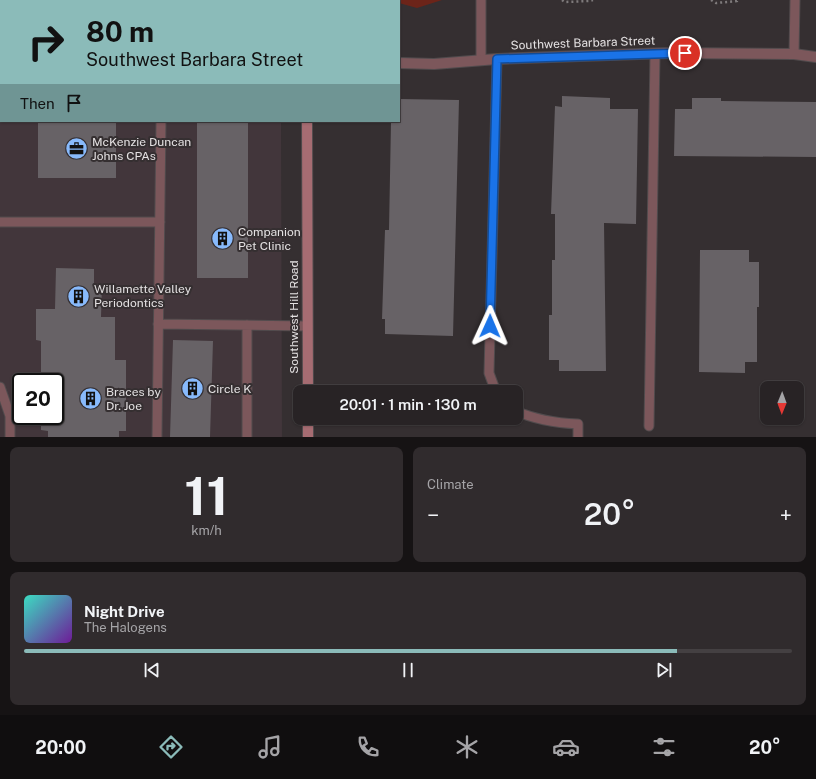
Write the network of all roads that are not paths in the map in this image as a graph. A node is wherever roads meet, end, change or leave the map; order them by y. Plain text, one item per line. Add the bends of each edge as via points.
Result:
1 (481, 0) edge
2 (795, 0) edge
3 (655, 54) junction
4 (794, 54) junction
5 (816, 57) edge
6 (497, 59) junction
7 (481, 60) junction
8 (400, 63) edge
9 (161, 122) edge
10 (307, 122) edge
11 (0, 222) edge
12 (160, 222) junction
13 (158, 324) junction
14 (247, 325) junction
15 (307, 326) junction
16 (308, 385) edge
17 (493, 385) edge
18 (0, 387) edge
19 (523, 414) edge
20 (308, 425) edge
21 (649, 426) dead end
22 (10, 437) edge
23 (157, 437) edge
24 (247, 437) edge
25 (308, 437) edge
26 (578, 437) edge

1 - 7 lane
2 - 4 lane
3 - 4 street, Southwest Barbara Street
3 - 6 street, Southwest Barbara Street
3 - 21 lane
4 - 5 street, Southwest Barbara Street
6 - 7 street, Southwest Barbara Street
6 - 17 lane via 489,373
7 - 8 street, Southwest Barbara Street via 434,64
9 - 12 lane
10 - 15 street, Southwest Hill Road
11 - 12 lane
12 - 13 lane
13 - 14 lane
13 - 23 lane
14 - 15 lane
14 - 24 lane
15 - 16 street, Southwest Hill Road
18 - 22 lane via 10,416
19 - 26 lane via 551,422 578,424
20 - 25 street

